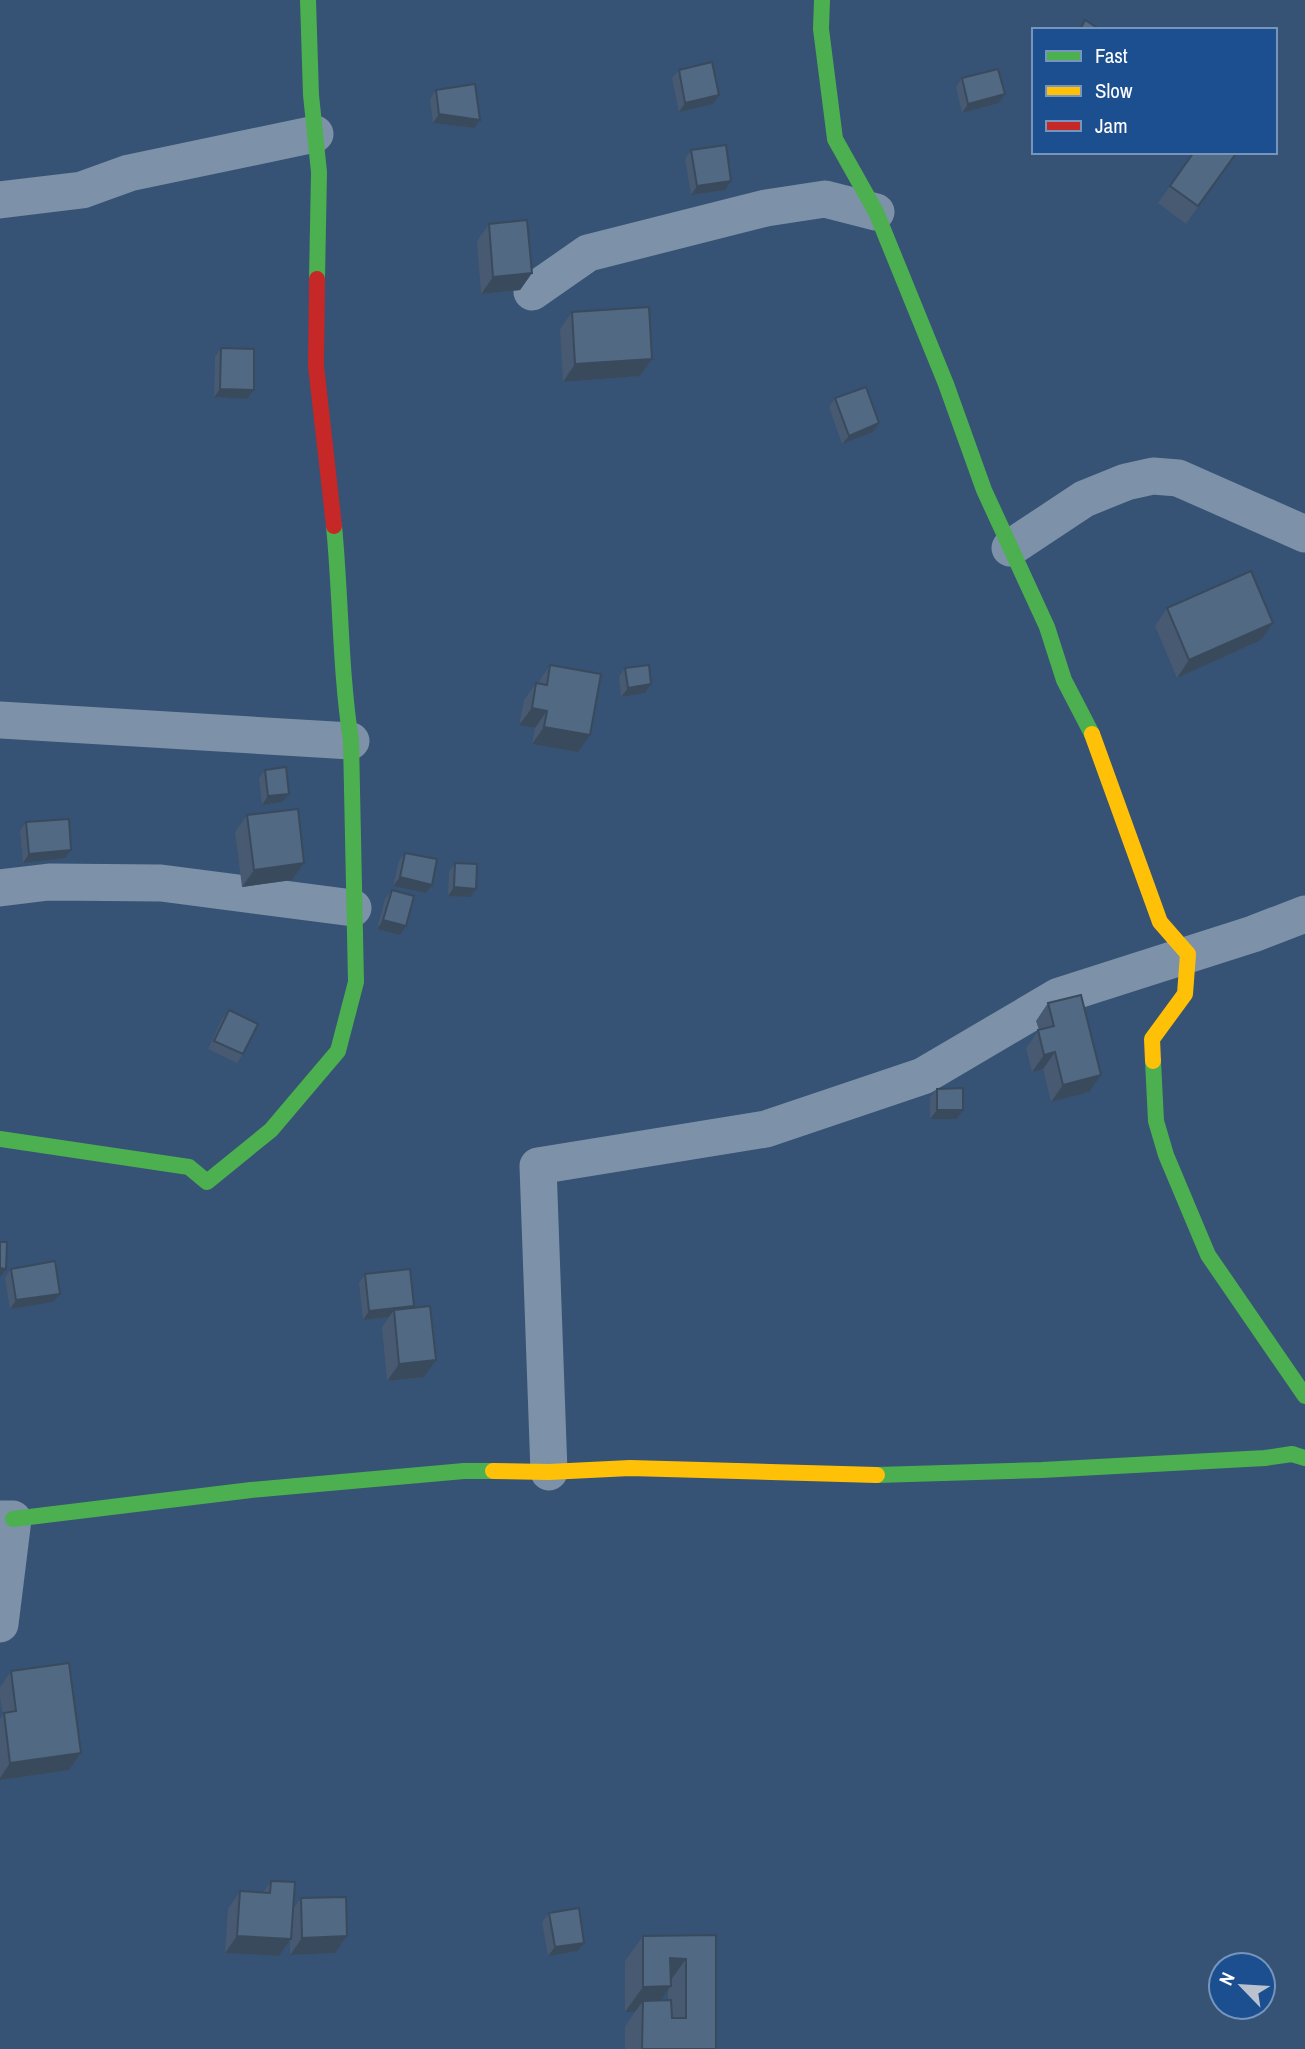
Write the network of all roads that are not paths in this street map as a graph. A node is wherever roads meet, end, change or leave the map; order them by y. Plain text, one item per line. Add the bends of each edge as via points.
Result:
1 (308, 0) edge
2 (822, 0) edge
3 (315, 134) junction
4 (0, 200) edge
5 (876, 212) junction
6 (531, 292) edge
7 (1305, 534) edge
8 (1010, 548) junction
9 (0, 720) edge
10 (351, 741) junction
11 (0, 888) edge
12 (353, 908) junction
13 (1305, 915) edge
14 (1188, 954) junction
15 (0, 1139) edge
16 (1305, 1396) edge
17 (1305, 1458) edge
18 (549, 1472) junction
19 (6, 1519) edge
20 (0, 1624) edge

1 - 3 street
2 - 5 street via 821,29 835,139
3 - 4 street via 129,173 82,191
3 - 10 street via 319,172 316,366 340,585
5 - 6 street via 825,199 766,208 588,253
5 - 8 street
7 - 8 street via 1178,478 1153,476 1126,481 1084,499
8 - 14 street via 1047,627 1064,680 1095,739 1160,922
9 - 10 street
10 - 12 street
11 - 12 street via 49,882 161,883
12 - 15 street via 356,982 338,1051 271,1130 207,1182 189,1167
13 - 14 street
14 - 16 street via 1185,994 1153,1039 1156,1121 1208,1255
14 - 18 street via 1059,996 923,1076 766,1129 538,1166
17 - 18 street via 1292,1454 883,1475 630,1468
18 - 19 street via 464,1471
19 - 20 street

